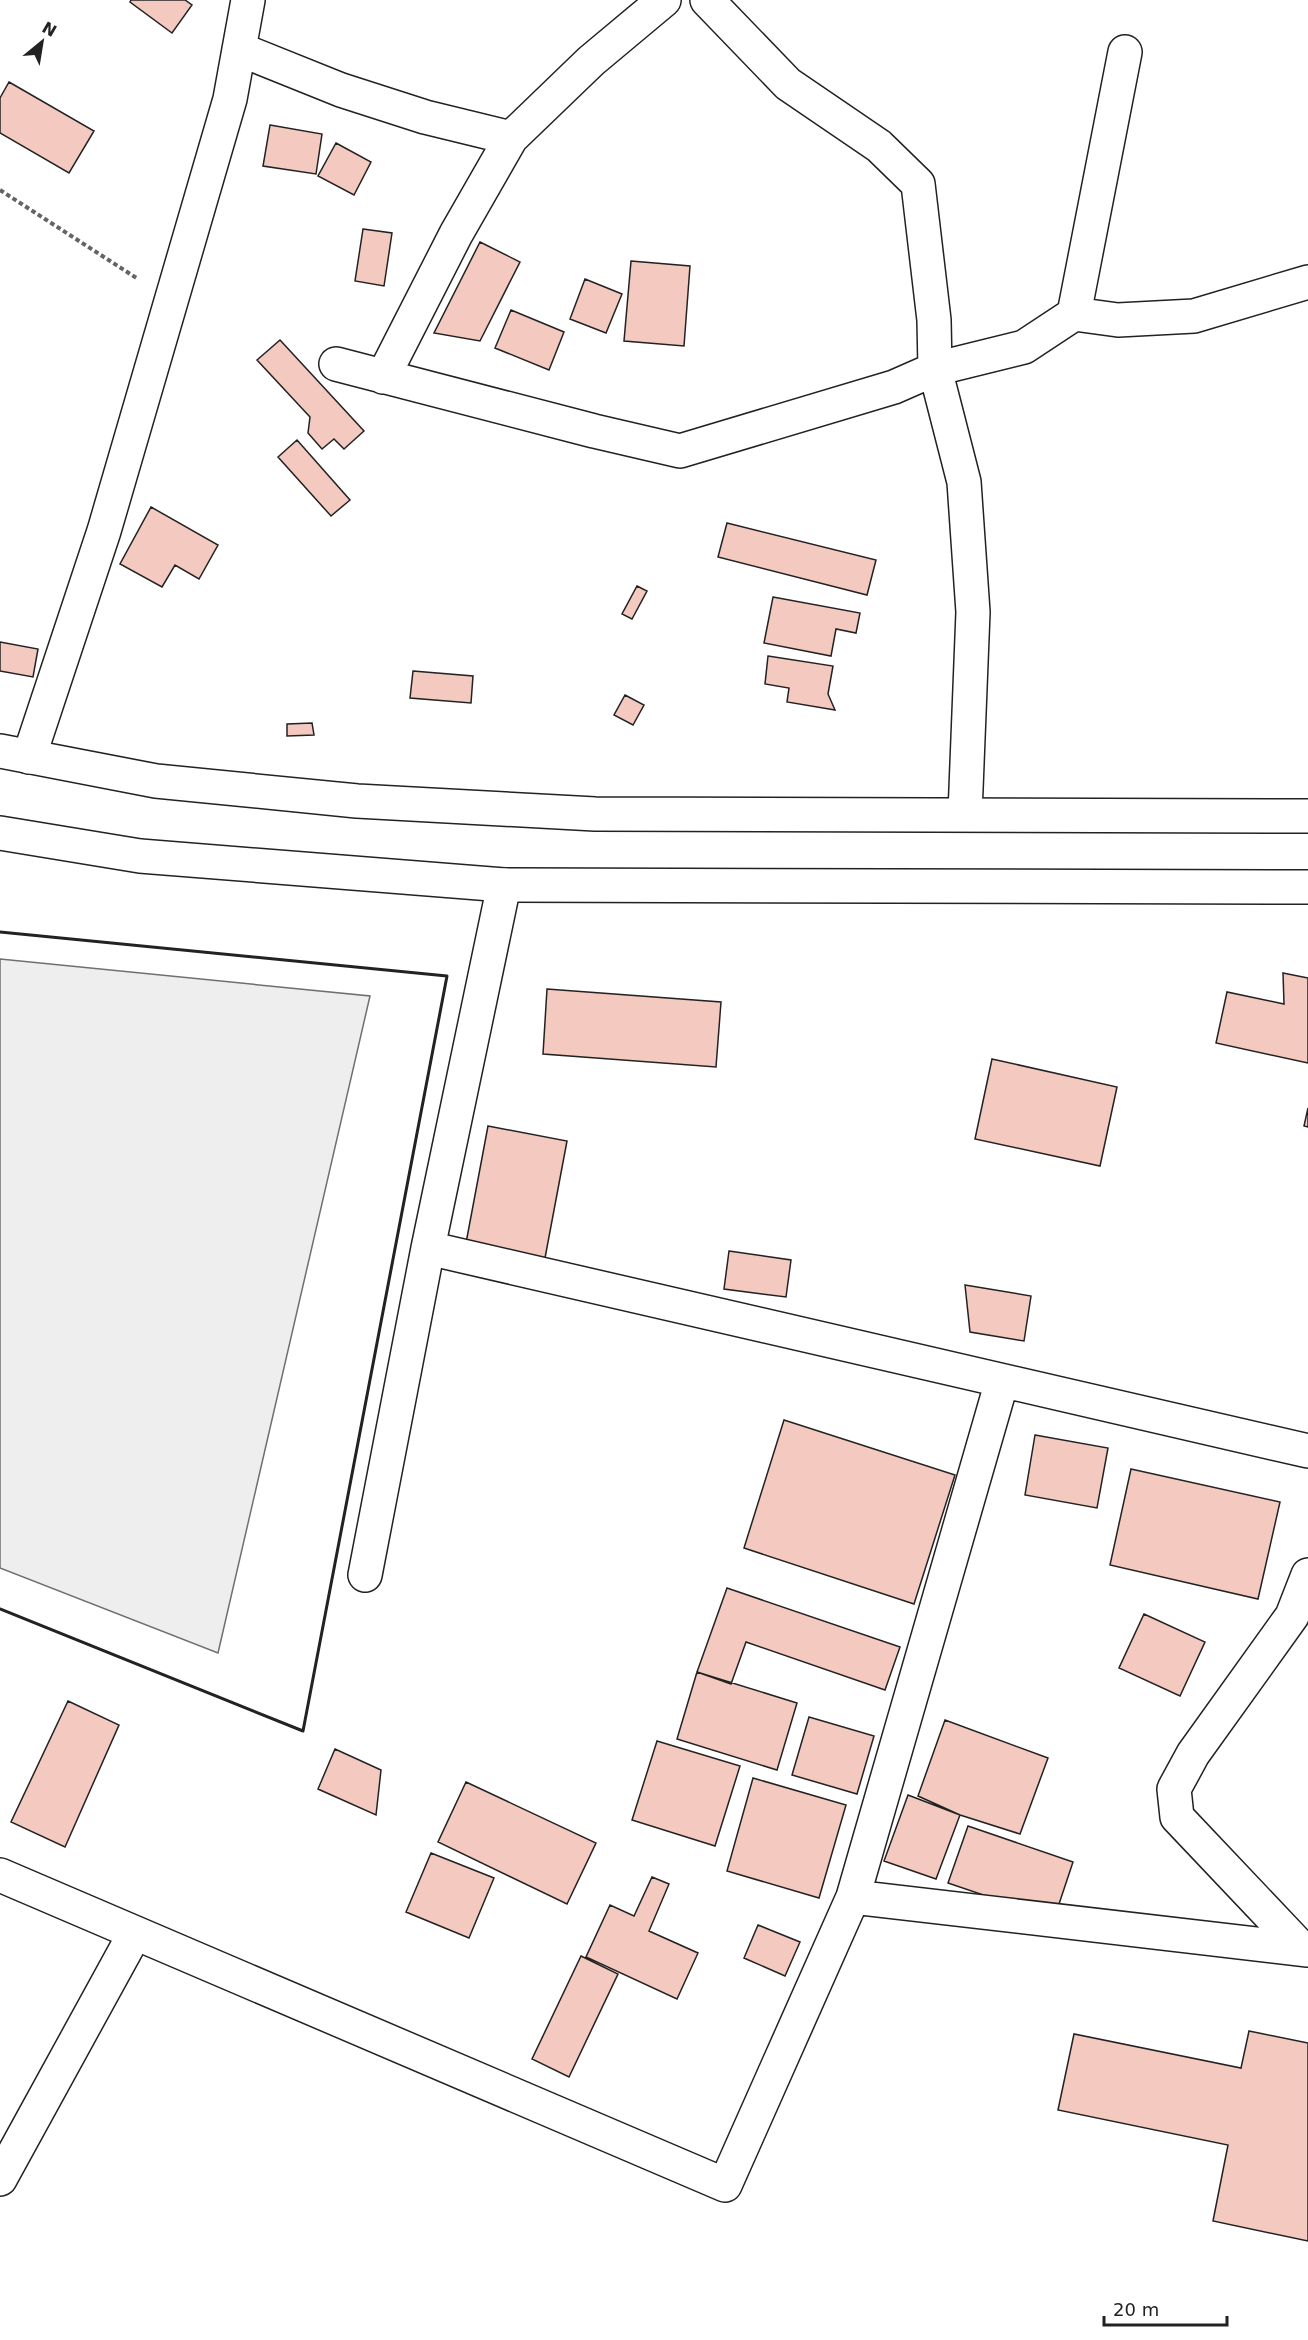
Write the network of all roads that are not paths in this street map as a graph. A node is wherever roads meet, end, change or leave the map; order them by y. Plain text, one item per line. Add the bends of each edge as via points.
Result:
1 (248, 0) edge
2 (664, 0) edge
3 (707, 0) edge
4 (239, 49) junction
5 (1125, 52) dead end
6 (512, 138) junction
7 (1308, 282) edge
8 (1074, 314) junction
9 (336, 364) dead end
10 (935, 369) junction
11 (383, 377) junction
12 (14, 754) edge
13 (965, 814) junction
14 (1308, 816) edge
15 (0, 833) edge
16 (504, 885) junction
17 (1308, 887) edge
18 (428, 1248) junction
19 (1002, 1381) junction
20 (1308, 1452) edge
21 (365, 1575) dead end
22 (1308, 1575) edge
23 (0, 1875) edge
24 (853, 1897) junction
25 (135, 1933) junction
26 (1305, 1950) edge
27 (0, 2179) edge

1 - 4 street
2 - 6 street via 591,61
3 - 10 street via 788,84 879,146 918,184 934,320
4 - 6 street via 351,93 425,117
4 - 12 street via 230,99 104,531
5 - 8 street
6 - 11 street via 456,234
7 - 8 street via 1194,316 1118,320
8 - 10 street via 1024,347
9 - 11 street
10 - 11 street via 894,387 680,451
10 - 13 street via 964,482 973,612
12 - 13 street via 156,781 357,801 595,814
13 - 14 street
15 - 16 street via 140,856
16 - 17 street
16 - 18 street
18 - 19 street
18 - 21 street
19 - 20 street
19 - 24 street
22 - 26 street via 1292,1616 1193,1754 1174,1789 1177,1817
23 - 25 street
24 - 25 street via 725,2185
24 - 26 street
25 - 27 street

